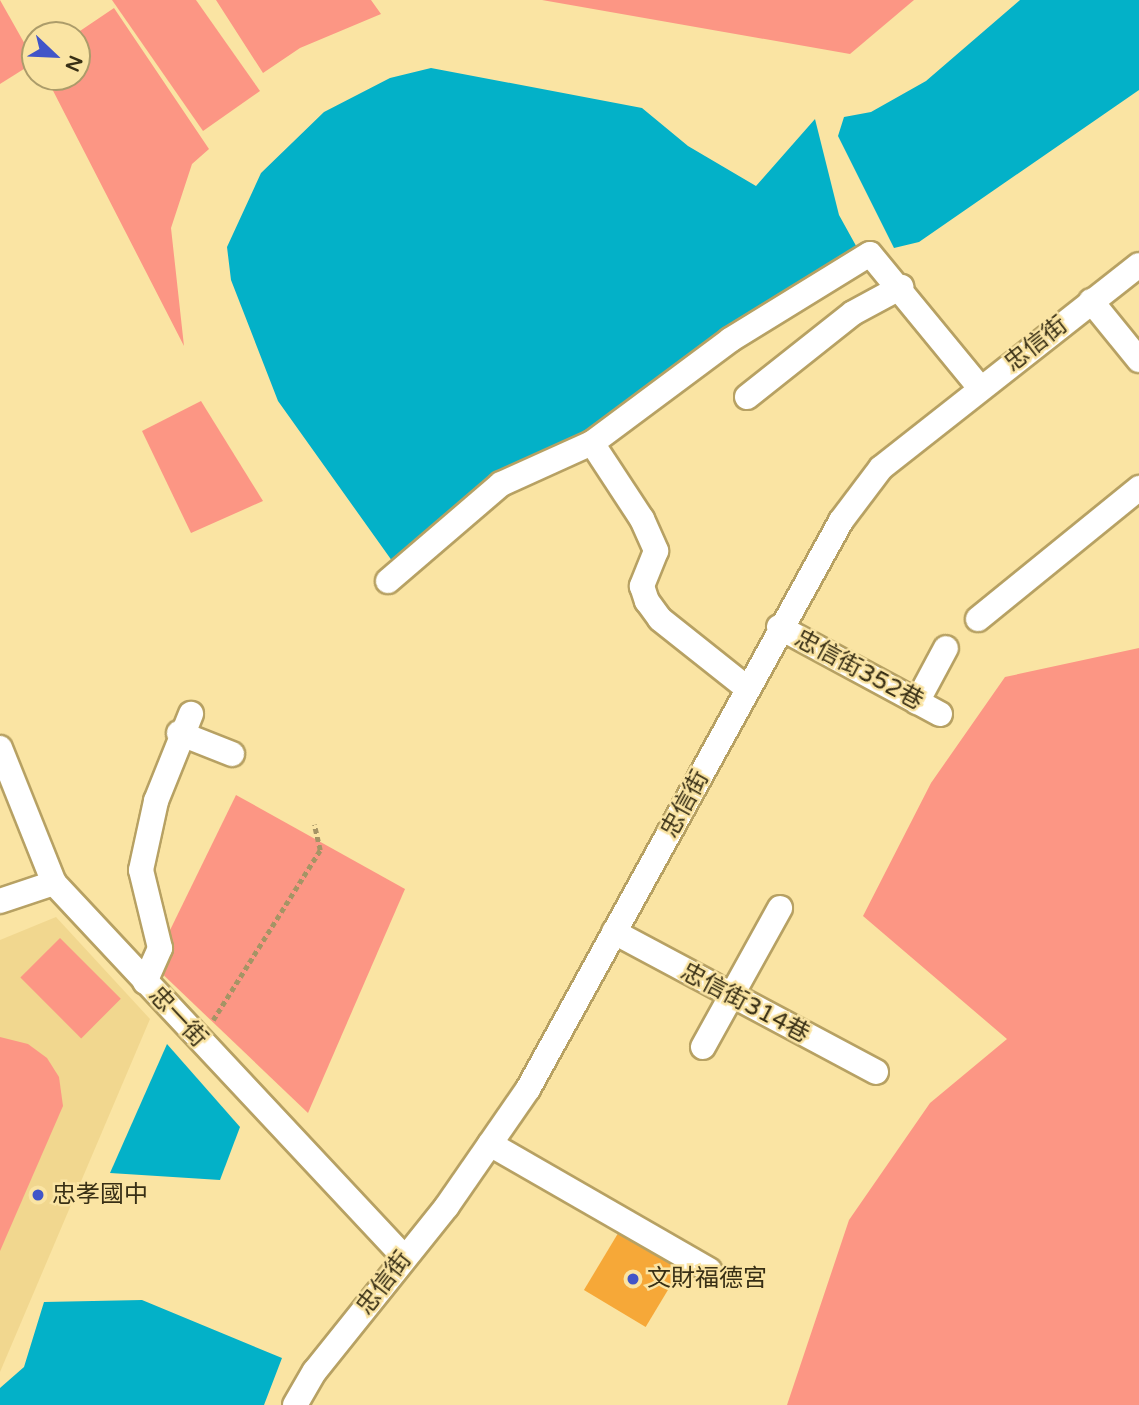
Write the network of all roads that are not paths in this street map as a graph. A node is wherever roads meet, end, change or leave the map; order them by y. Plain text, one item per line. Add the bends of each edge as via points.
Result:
1 (1139, 265) edge
2 (901, 287) junction
3 (1091, 301) junction
4 (1139, 360) edge
5 (981, 387) junction
6 (747, 397) dead end
7 (592, 443) junction
8 (1139, 488) edge
9 (388, 581) dead end
10 (978, 619) dead end
11 (779, 627) junction
12 (946, 648) dead end
13 (748, 689) junction
14 (917, 702) junction
15 (940, 714) dead end
16 (232, 754) dead end
17 (3, 763) edge
18 (54, 883) junction
19 (0, 901) edge
20 (780, 908) dead end
21 (614, 932) junction
22 (145, 982) junction
23 (731, 997) junction
24 (703, 1047) dead end
25 (876, 1072) dead end
26 (490, 1144) junction
27 (404, 1256) junction
28 (709, 1270) dead end
29 (295, 1405) edge

1 - 3 street, 忠信街
2 - 5 street
2 - 6 street via 853,313
2 - 7 street via 870,254 730,340
3 - 4 street
3 - 5 street, 忠信街
5 - 11 street, 忠信街 via 881,468 841,521
7 - 9 street via 501,484
7 - 13 street via 642,519 656,551 642,586 647,601 660,619
8 - 10 street
11 - 13 street, 忠信街
11 - 14 street, 忠信街352巷
12 - 14 street
13 - 21 street, 忠信街
14 - 15 street, 忠信街352巷
16 - 22 street via 185,724 156,801 141,870 160,948
17 - 18 street, 忠一街
18 - 19 street
18 - 22 street, 忠一街
20 - 23 street
21 - 23 street, 忠信街314巷
21 - 26 street, 忠信街 via 528,1090
22 - 27 street, 忠一街
23 - 24 street
23 - 25 street, 忠信街314巷
26 - 27 street, 忠信街
26 - 28 street
27 - 29 street, 忠信街

